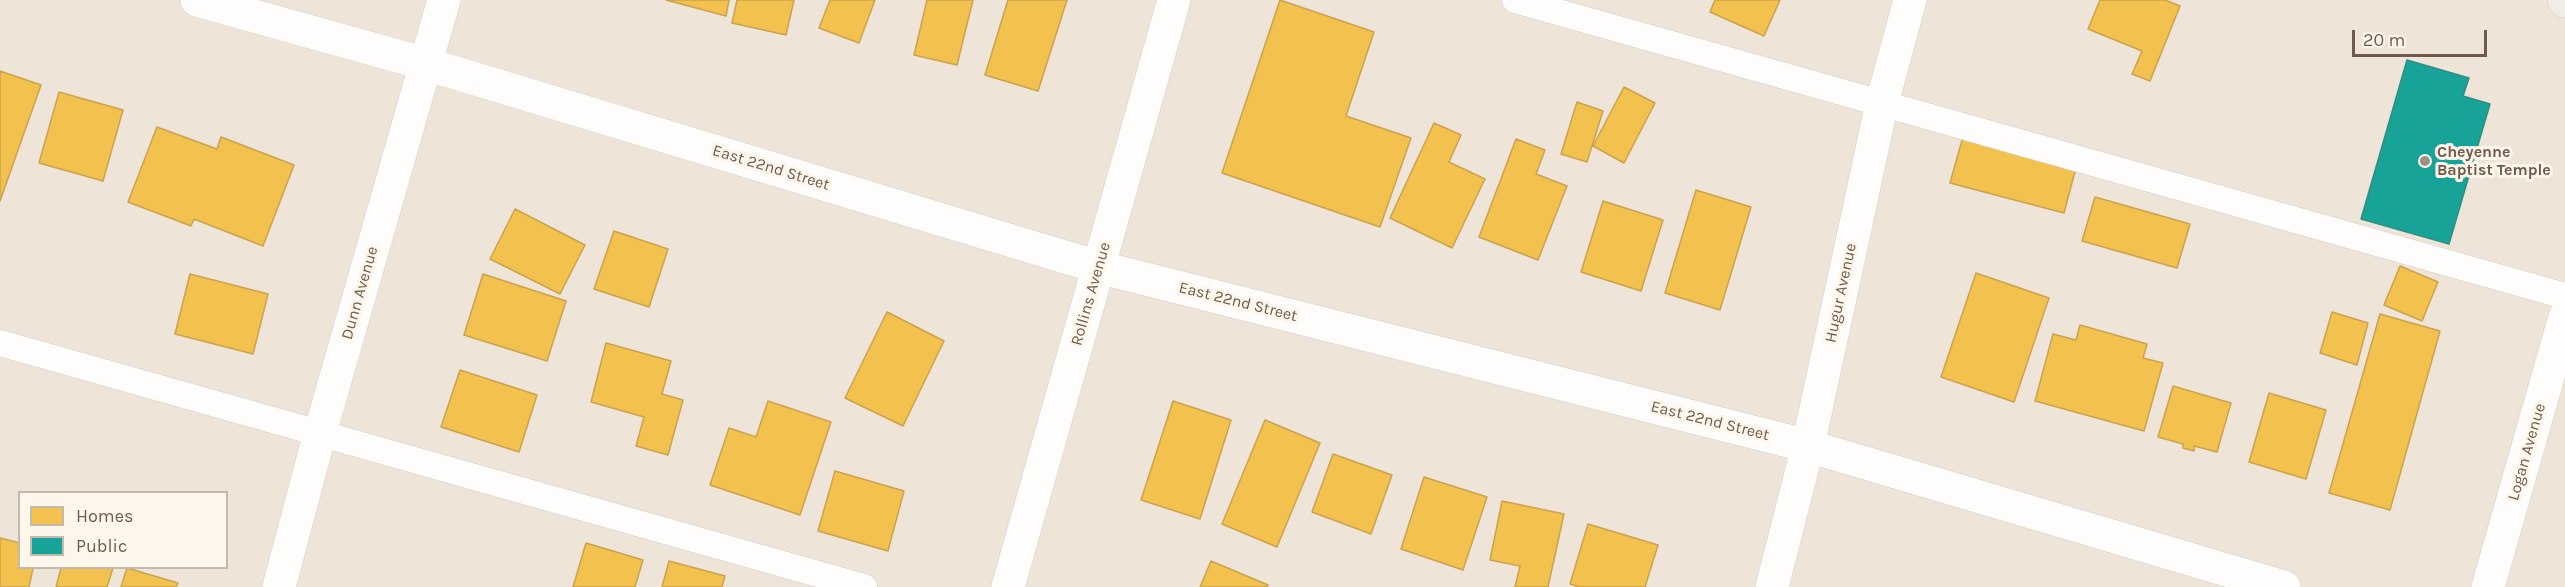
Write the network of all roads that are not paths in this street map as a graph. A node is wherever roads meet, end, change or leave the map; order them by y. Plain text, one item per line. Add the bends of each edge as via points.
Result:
1 (197, 0) edge
2 (444, 0) edge
3 (1173, 0) edge
4 (1515, 0) edge
5 (1910, 0) edge
6 (426, 64) junction
7 (1882, 103) junction
8 (1098, 267) junction
9 (2565, 296) edge
10 (2565, 317) edge
11 (0, 343) edge
12 (2557, 382) edge
13 (320, 433) junction
14 (1808, 446) junction
15 (279, 587) edge
16 (864, 587) edge
17 (1008, 587) edge
18 (1772, 587) edge
19 (2284, 587) edge
20 (2488, 587) edge

1 - 6 street, East 22nd Street
2 - 6 street, Dunn Avenue
3 - 8 street, Rollins Avenue
4 - 7 lane
5 - 7 street, Hugur Avenue
6 - 8 street, East 22nd Street
6 - 13 street, Dunn Avenue
7 - 9 lane
7 - 14 street, Hugur Avenue
8 - 14 street, East 22nd Street
8 - 17 street, Rollins Avenue
10 - 12 street, Logan Avenue
11 - 13 lane
12 - 20 street, Logan Avenue
13 - 15 street, Dunn Avenue
13 - 16 lane
14 - 18 street, Hugur Avenue
14 - 19 street, East 22nd Street

